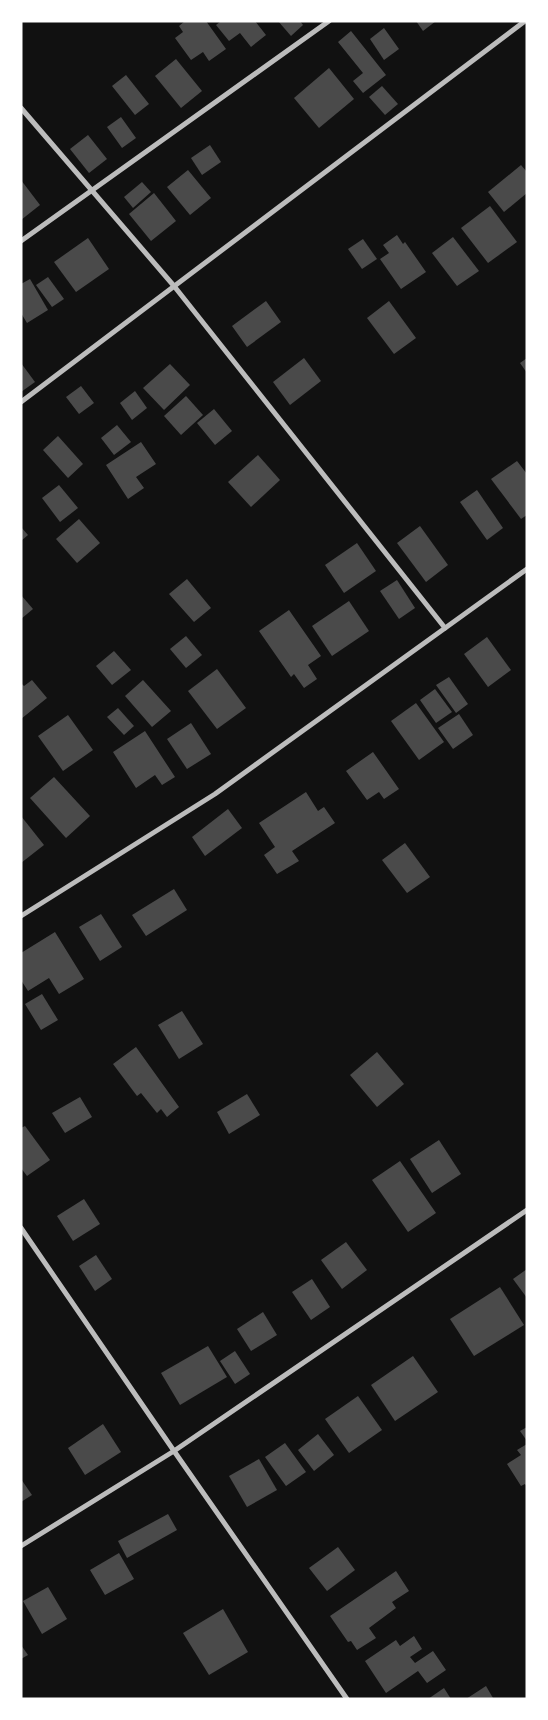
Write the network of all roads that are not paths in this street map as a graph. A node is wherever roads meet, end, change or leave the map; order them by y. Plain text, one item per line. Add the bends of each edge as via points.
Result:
1 (328, 21) edge
2 (525, 21) edge
3 (21, 108) edge
4 (94, 191) junction
5 (21, 242) edge
6 (174, 286) junction
7 (21, 402) edge
8 (527, 569) edge
9 (445, 628) junction
10 (21, 916) edge
11 (527, 1210) edge
12 (21, 1228) edge
13 (174, 1451) junction
14 (21, 1546) edge
15 (347, 1699) edge

1 - 4 street
2 - 6 street
3 - 4 street
4 - 5 street
4 - 6 street
6 - 7 street
6 - 9 street
8 - 9 street
9 - 10 street via 215,794
11 - 13 street
12 - 13 street
13 - 14 street
13 - 15 street

